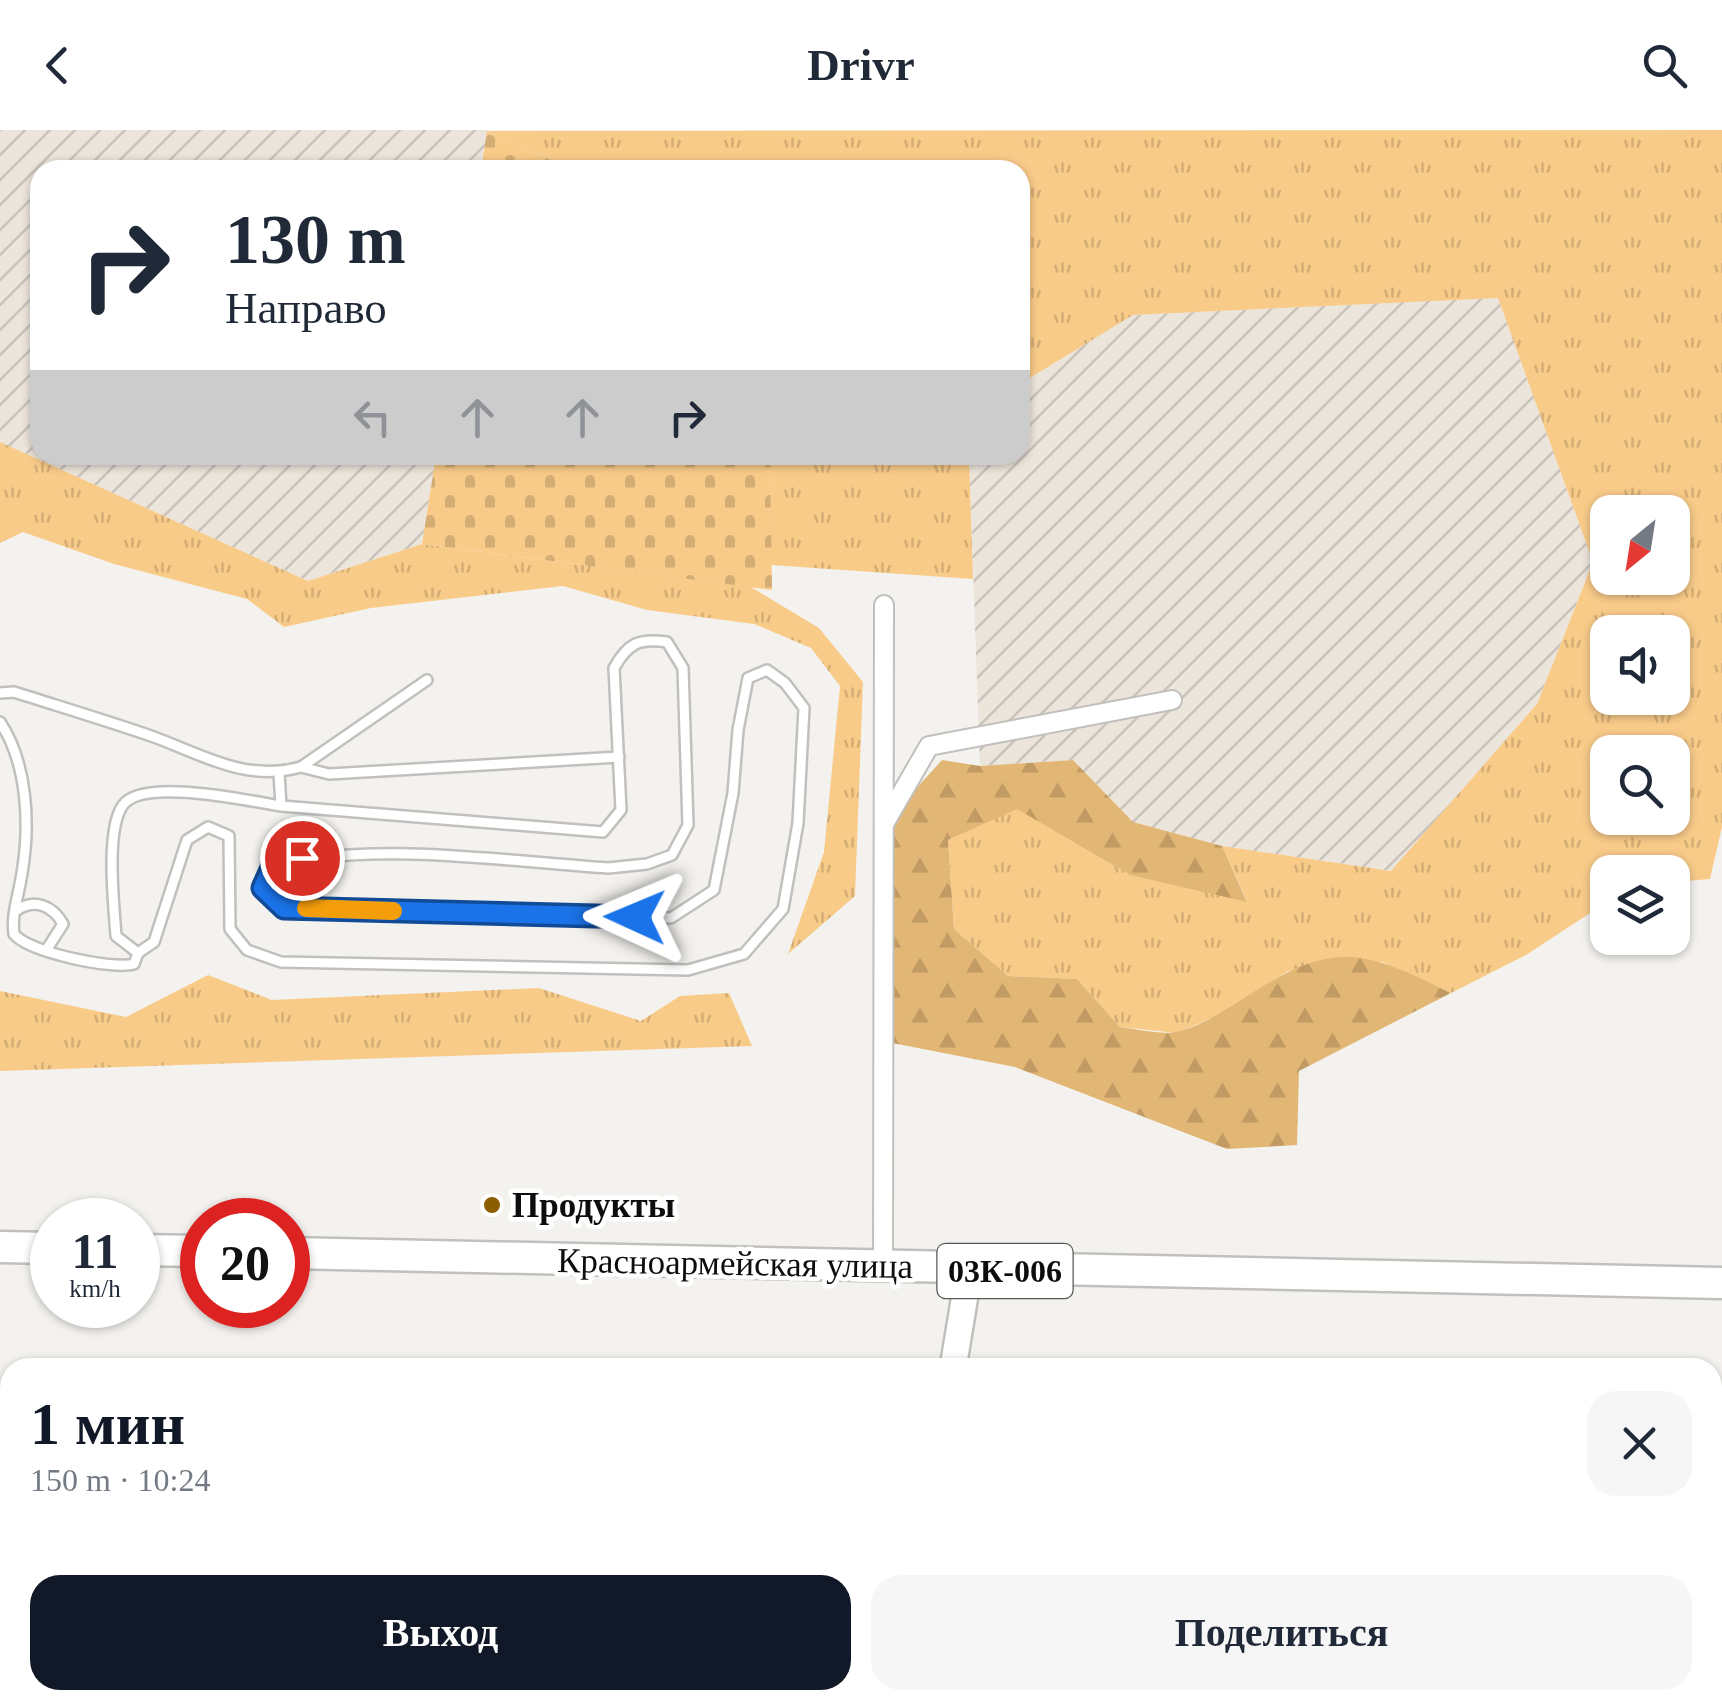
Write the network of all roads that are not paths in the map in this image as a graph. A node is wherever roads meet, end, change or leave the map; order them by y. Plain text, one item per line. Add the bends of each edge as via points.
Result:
1 (884, 605) dead end
2 (427, 680) dead end
3 (0, 692) edge
4 (1172, 700) dead end
5 (0, 722) edge
6 (618, 758) junction
7 (301, 767) junction
8 (279, 773) junction
9 (282, 806) junction
10 (883, 824) junction
11 (16, 910) junction
12 (47, 950) junction
13 (138, 953) junction
14 (0, 1247) edge
15 (30, 1248) edge
16 (310, 1252) edge
17 (884, 1265) junction
18 (969, 1270) junction
19 (1722, 1283) edge
20 (955, 1358) edge

1 - 10 street
2 - 7 lane
3 - 8 lane via 155,738 229,769
4 - 10 street via 928,746
5 - 11 lane via 26,797 28,840
6 - 7 lane via 329,774
6 - 9 lane via 622,810 602,832
6 - 13 lane via 614,668 625,648 642,639 667,642 683,668 688,825 672,855 608,868 360,854 302,858 272,868 263,888 284,908 671,918 714,890 748,678 766,670 804,708 803,760 782,909 744,954 688,970 281,962 247,950 230,930 230,836 208,827 187,840 154,942
7 - 8 lane
8 - 9 lane
9 - 13 lane via 194,793 138,794 122,806 115,836 116,936
10 - 17 street
11 - 12 lane via 14,934 35,950
11 - 12 lane via 44,904 58,915 59,936
12 - 13 lane via 120,968 134,964
14 - 15 main road
16 - 17 main road, Красноармейская улица / 03К-006
17 - 18 main road, Красноармейская улица / 03К-006
18 - 19 main road, Красноармейская улица / 03К-006
18 - 20 street

